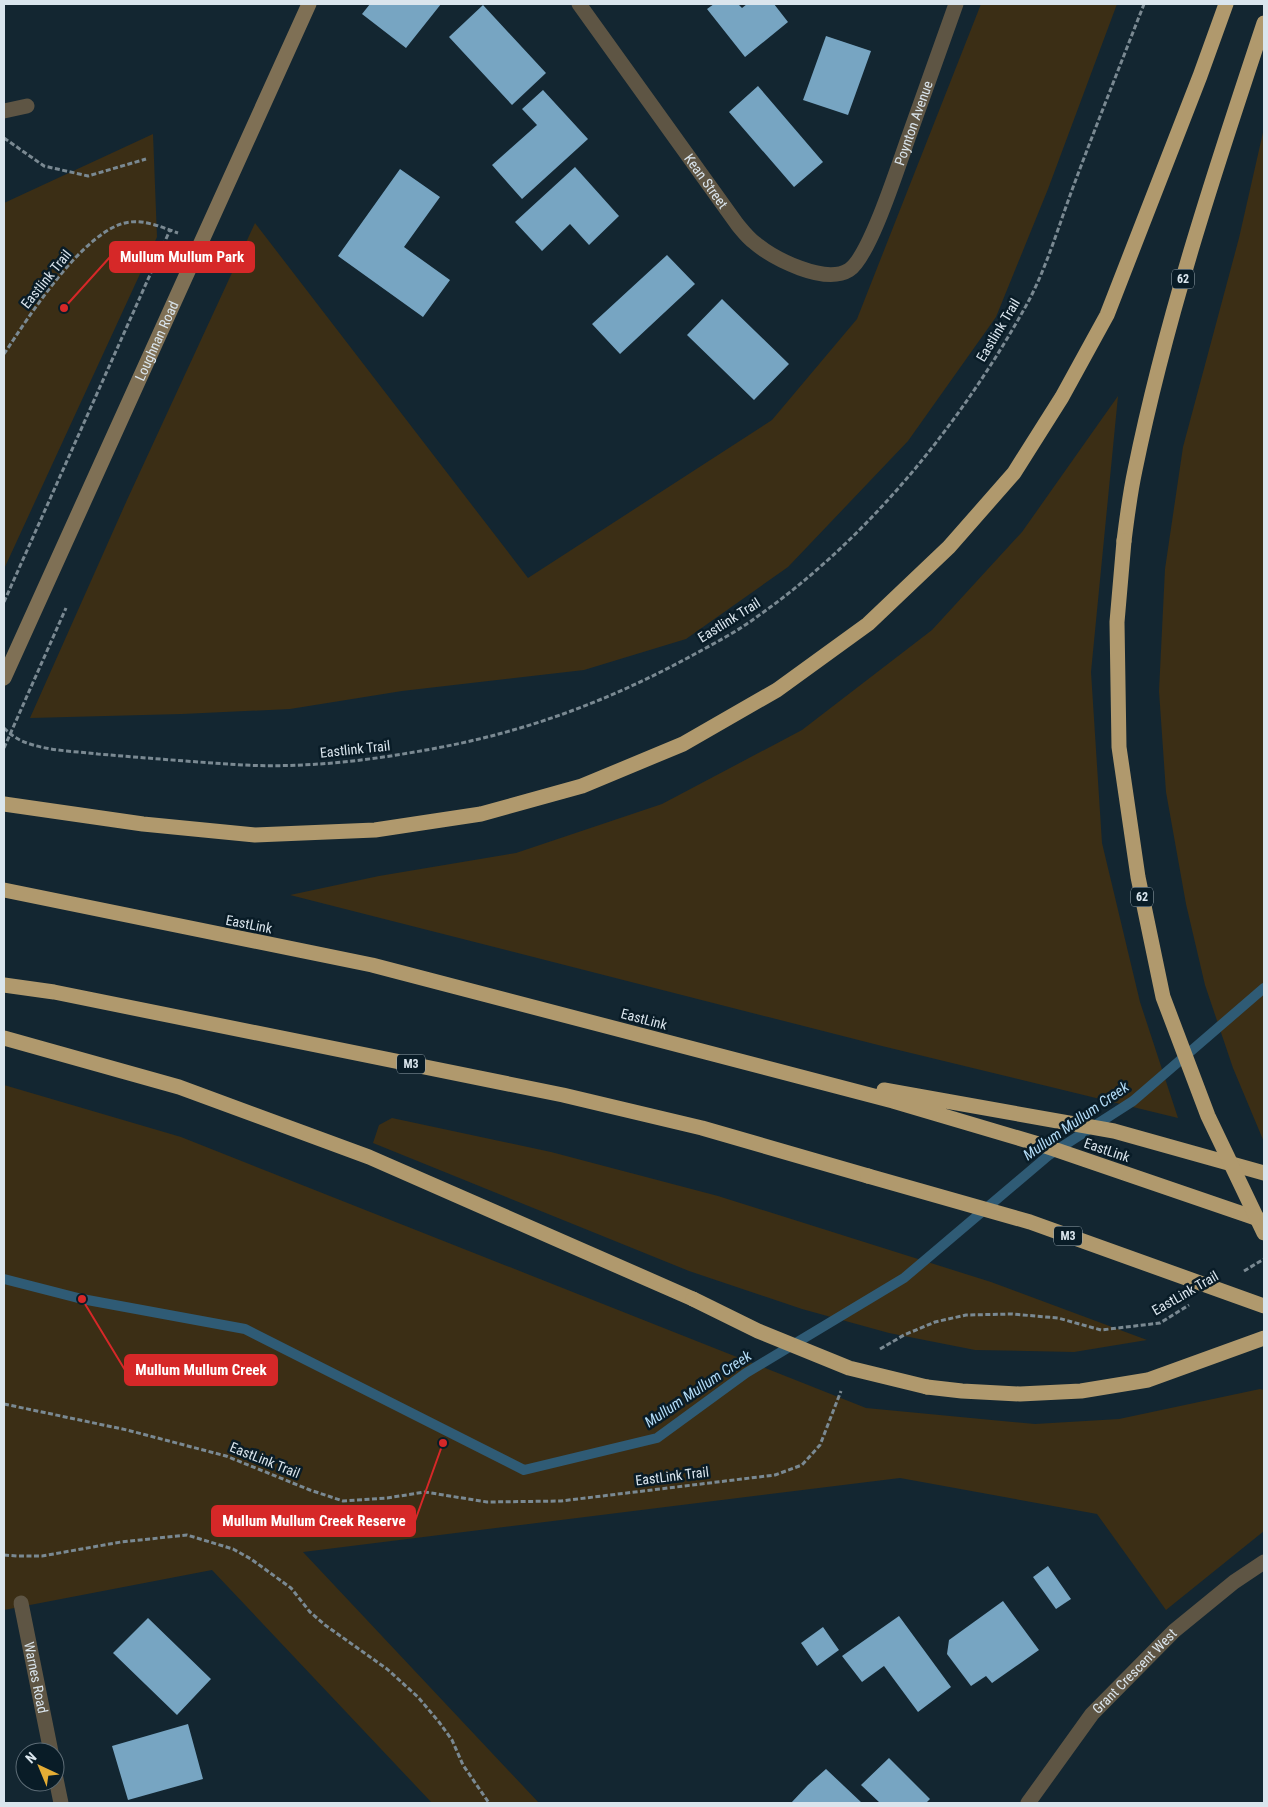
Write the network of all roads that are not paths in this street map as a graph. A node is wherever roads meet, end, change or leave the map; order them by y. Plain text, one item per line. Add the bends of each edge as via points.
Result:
1 (309, 4) edge
2 (580, 4) edge
3 (956, 4) edge
4 (1226, 4) edge
5 (1264, 23) edge
6 (27, 106) dead end
7 (4, 111) edge
8 (869, 241) joint
9 (4, 678) edge
10 (4, 804) edge
11 (4, 890) edge
12 (4, 985) edge
13 (4, 1038) edge
14 (898, 1097) junction
15 (1264, 1173) edge
16 (1264, 1221) edge
17 (1264, 1233) edge
18 (1264, 1306) edge
19 (1264, 1338) edge
20 (1264, 1562) edge
21 (21, 1603) dead end
22 (49, 1742) edge
23 (1028, 1803) edge

1 - 9 main road, Loughnan Road
2 - 8 street, Kean Street via 737,224 754,242 778,259 832,276 851,269
3 - 8 street, Poynton Avenue
4 - 10 highway via 1107,315 1062,397 1014,473 950,547 868,624 777,690 683,744 582,786 481,814 375,830 255,835 143,824
5 - 17 highway, 62, bridge via 1176,303 1134,471 1117,622 1119,747 1138,877 1163,997 1208,1116
6 - 7 street
11 - 14 highway, EastLink via 372,965 782,1072
12 - 18 highway, M3, bridge via 64,994 563,1095 702,1128 1030,1222
13 - 19 highway, bridge via 178,1087 369,1157 758,1331 849,1368 927,1387 1020,1394 1081,1391 1148,1380
14 - 15 highway via 1114,1131
14 - 16 highway, EastLink
20 - 23 street, Grant Crescent West via 1234,1582 1174,1632 1092,1714
21 - 22 street, Warnes Road

